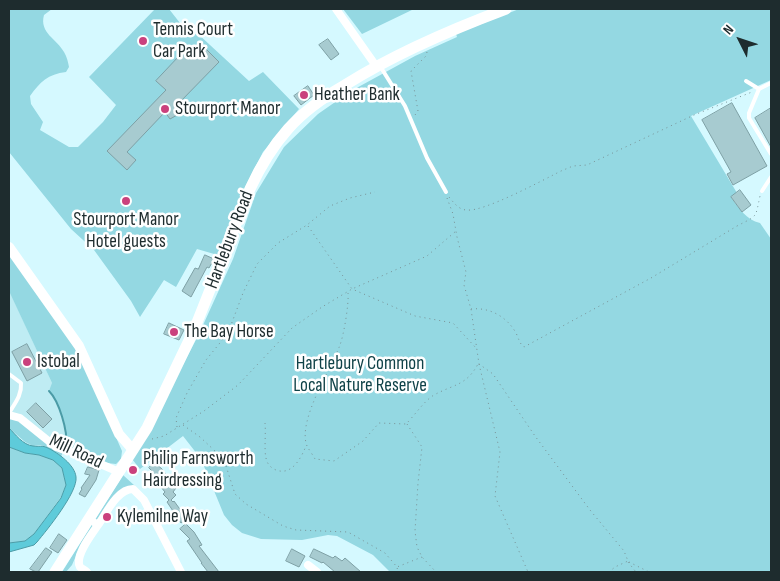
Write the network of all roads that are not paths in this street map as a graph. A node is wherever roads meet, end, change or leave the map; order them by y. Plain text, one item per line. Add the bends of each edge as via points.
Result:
1 (336, 9) edge
2 (506, 9) edge
3 (377, 65) junction
4 (746, 81) dead end
5 (771, 83) edge
6 (759, 89) junction
7 (771, 154) edge
8 (771, 177) edge
9 (762, 190) road end
10 (446, 192) road end
11 (9, 247) edge
12 (9, 374) edge
13 (9, 414) edge
14 (136, 446) junction
15 (119, 472) junction
16 (94, 523) junction
17 (55, 572) edge
18 (87, 572) edge
19 (181, 572) edge

1 - 3 street
2 - 3 main road, Hartlebury Road via 423,42
3 - 10 lane via 400,98
3 - 14 main road, Hartlebury Road via 304,113 272,148 250,190 194,330
4 - 6 lane
5 - 6 lane
6 - 7 lane via 749,118
8 - 9 lane
11 - 14 street via 79,346 119,434
12 - 13 lane via 21,383 22,389
13 - 15 street, Mill Road via 20,418 56,447
14 - 15 main road, Hartlebury Road
15 - 16 main road, Hartlebury Road
16 - 17 main road, Hartlebury Road
16 - 18 street via 79,560
16 - 19 street via 120,494 133,489 144,500

